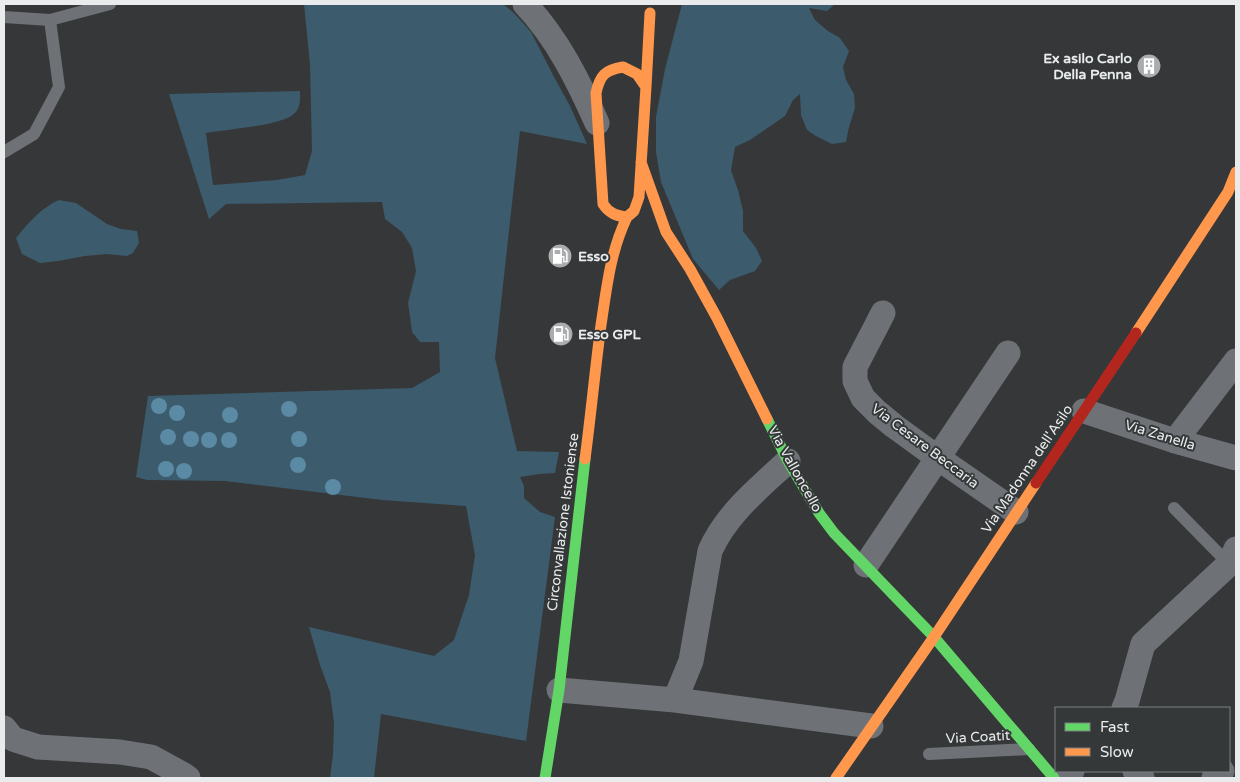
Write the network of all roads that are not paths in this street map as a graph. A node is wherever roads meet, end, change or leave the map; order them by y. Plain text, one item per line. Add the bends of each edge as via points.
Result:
1 (110, 4) edge
2 (525, 4) edge
3 (652, 8) edge
4 (4, 17) edge
5 (50, 20) junction
6 (638, 40) dead end
7 (560, 48) junction
8 (620, 64) junction
9 (646, 87) junction
10 (598, 124) junction
11 (4, 152) edge
12 (641, 162) junction
13 (1233, 187) edge
14 (603, 204) junction
15 (627, 217) junction
16 (606, 222) dead end
17 (608, 240) dead end
18 (609, 269) junction
19 (883, 313) dead end
20 (1008, 353) dead end
21 (1236, 361) edge
22 (1084, 411) junction
23 (1176, 441) junction
24 (938, 458) junction
25 (1236, 458) edge
26 (788, 460) junction
27 (1174, 508) dead end
28 (1016, 512) junction
29 (1234, 562) edge
30 (866, 565) junction
31 (934, 637) junction
32 (559, 690) junction
33 (675, 700) junction
34 (1124, 707) edge
35 (872, 726) junction
36 (4, 728) edge
37 (1029, 749) junction
38 (929, 754) dead end
39 (188, 778) edge
40 (545, 778) edge
41 (836, 778) edge
42 (1054, 778) edge

1 - 5 lane
2 - 7 street
3 - 6 street, Circonvallazione Istoniense
3 - 9 street, Circonvallazione Istoniense
4 - 5 lane
5 - 11 lane via 59,87 34,134
7 - 8 street via 574,62 586,67 598,69
7 - 10 street
8 - 9 street via 642,78
8 - 10 street via 599,79 596,93
9 - 12 street, Circonvallazione Istoniense
10 - 14 street
12 - 15 street, Circonvallazione Istoniense via 639,196 634,211
12 - 26 street, Via Valloncello via 666,232 717,318
13 - 22 street, Via Madonna dell'Asilo
14 - 15 street via 608,212
14 - 16 street
15 - 18 street, Circonvallazione Istoniense
17 - 18 street, Circonvallazione Istoniense
18 - 32 street, Circonvallazione Istoniense
19 - 24 street, Via Cesare Beccaria via 856,368 855,381 863,398 877,412
20 - 24 street
21 - 23 street
22 - 23 street, Via Zanella
22 - 28 street, Via Madonna dell'Asilo
23 - 25 street, Via Zanella
24 - 28 street, Via Cesare Beccaria
24 - 30 street
26 - 30 street, Via Valloncello via 819,513
26 - 33 street via 724,524 716,538 710,551 691,661
27 - 29 lane
28 - 31 street, Via Madonna dell'Asilo
29 - 34 street via 1143,644
30 - 31 street, Via Valloncello
31 - 35 street, Via Madonna dell'Asilo
31 - 37 street, Via Valloncello
32 - 33 street
32 - 40 street, Circonvallazione Istoniense
33 - 35 street
35 - 41 street, Via Madonna dell'Asilo
36 - 39 street via 13,740 38,747 151,757
37 - 38 lane, Via Coatit
37 - 42 street, Via Valloncello

